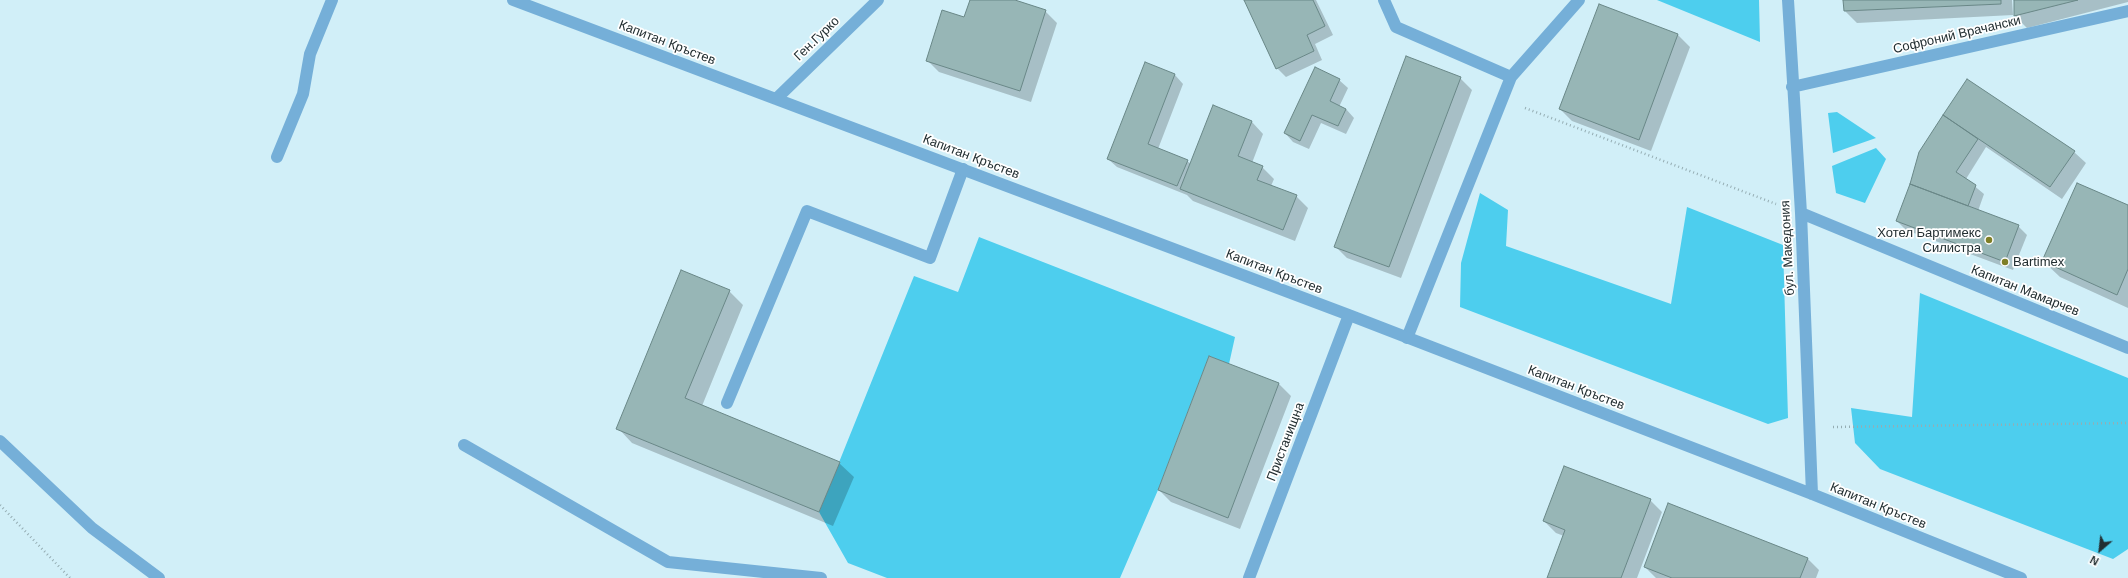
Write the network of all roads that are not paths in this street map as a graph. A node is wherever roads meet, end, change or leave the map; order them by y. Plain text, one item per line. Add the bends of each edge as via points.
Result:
1 (332, 0) edge
2 (513, 0) edge
3 (878, 0) edge
4 (1384, 0) edge
5 (1579, 0) edge
6 (1788, 0) edge
7 (2128, 11) edge
8 (1511, 77) junction
9 (1792, 87) junction
10 (776, 99) junction
11 (277, 157) dead end
12 (963, 169) junction
13 (1801, 213) junction
14 (1349, 315) junction
15 (1407, 338) junction
16 (2128, 348) edge
17 (727, 403) dead end
18 (0, 441) edge
19 (464, 445) dead end
20 (1812, 494) junction
21 (159, 578) edge
22 (821, 578) edge
23 (1249, 578) edge
24 (2021, 578) edge

1 - 11 street via 310,54 304,94
2 - 10 street, Капитан Кръстев
3 - 10 street, Ген.Гурко
4 - 8 street via 1396,27
5 - 8 street
6 - 9 street, бул. Македония
7 - 9 street, Софроний Врачански
8 - 15 street
9 - 13 street, бул. Македония
10 - 12 street, Капитан Кръстев
12 - 14 street, Капитан Кръстев
12 - 17 street via 930,258 807,211
13 - 16 street, Капитан Мамарчев
13 - 20 street, бул. Македония
14 - 15 street, Капитан Кръстев
14 - 23 street, Пристанищна
15 - 20 street, Капитан Кръстев
18 - 21 street via 92,528
19 - 22 street via 668,562
20 - 24 street, Капитан Кръстев

